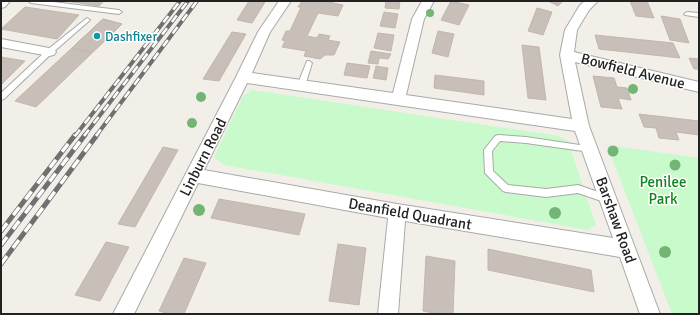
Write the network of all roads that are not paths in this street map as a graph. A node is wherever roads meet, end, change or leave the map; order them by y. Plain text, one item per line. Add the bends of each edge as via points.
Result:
1 (4, 1) edge
2 (31, 1) edge
3 (285, 1) edge
4 (428, 1) edge
5 (592, 1) edge
6 (1, 4) edge
7 (119, 12) dead end
8 (687, 14) dead end
9 (699, 15) edge
10 (87, 20) dead end
11 (1, 43) edge
12 (49, 52) junction
13 (567, 55) junction
14 (309, 63) dead end
15 (244, 77) junction
16 (301, 86) junction
17 (698, 89) edge
18 (1, 97) edge
19 (398, 100) junction
20 (581, 126) junction
21 (590, 149) junction
22 (194, 175) junction
23 (608, 200) junction
24 (397, 212) junction
25 (626, 249) junction
26 (123, 314) edge
27 (388, 314) edge
28 (650, 314) edge

1 - 6 street
2 - 7 lane
3 - 15 street, Linburn Road via 264,32
4 - 19 street via 418,19
5 - 13 street via 584,8 571,30
8 - 9 lane
10 - 12 lane
11 - 12 street
12 - 18 lane
13 - 17 street, Bowfield Avenue
13 - 20 street, Barshaw Road
14 - 16 lane
15 - 16 street
15 - 22 street, Linburn Road
16 - 19 street
19 - 20 street
20 - 21 street, Barshaw Road
21 - 23 street, Barshaw Road
21 - 23 lane via 498,138 488,150 489,173 506,188 546,193 578,189
22 - 24 street, Deanfield Quadrant
22 - 26 street, Linburn Road
23 - 25 street, Barshaw Road
24 - 25 street, Deanfield Quadrant
24 - 27 street
25 - 28 street, Barshaw Road

